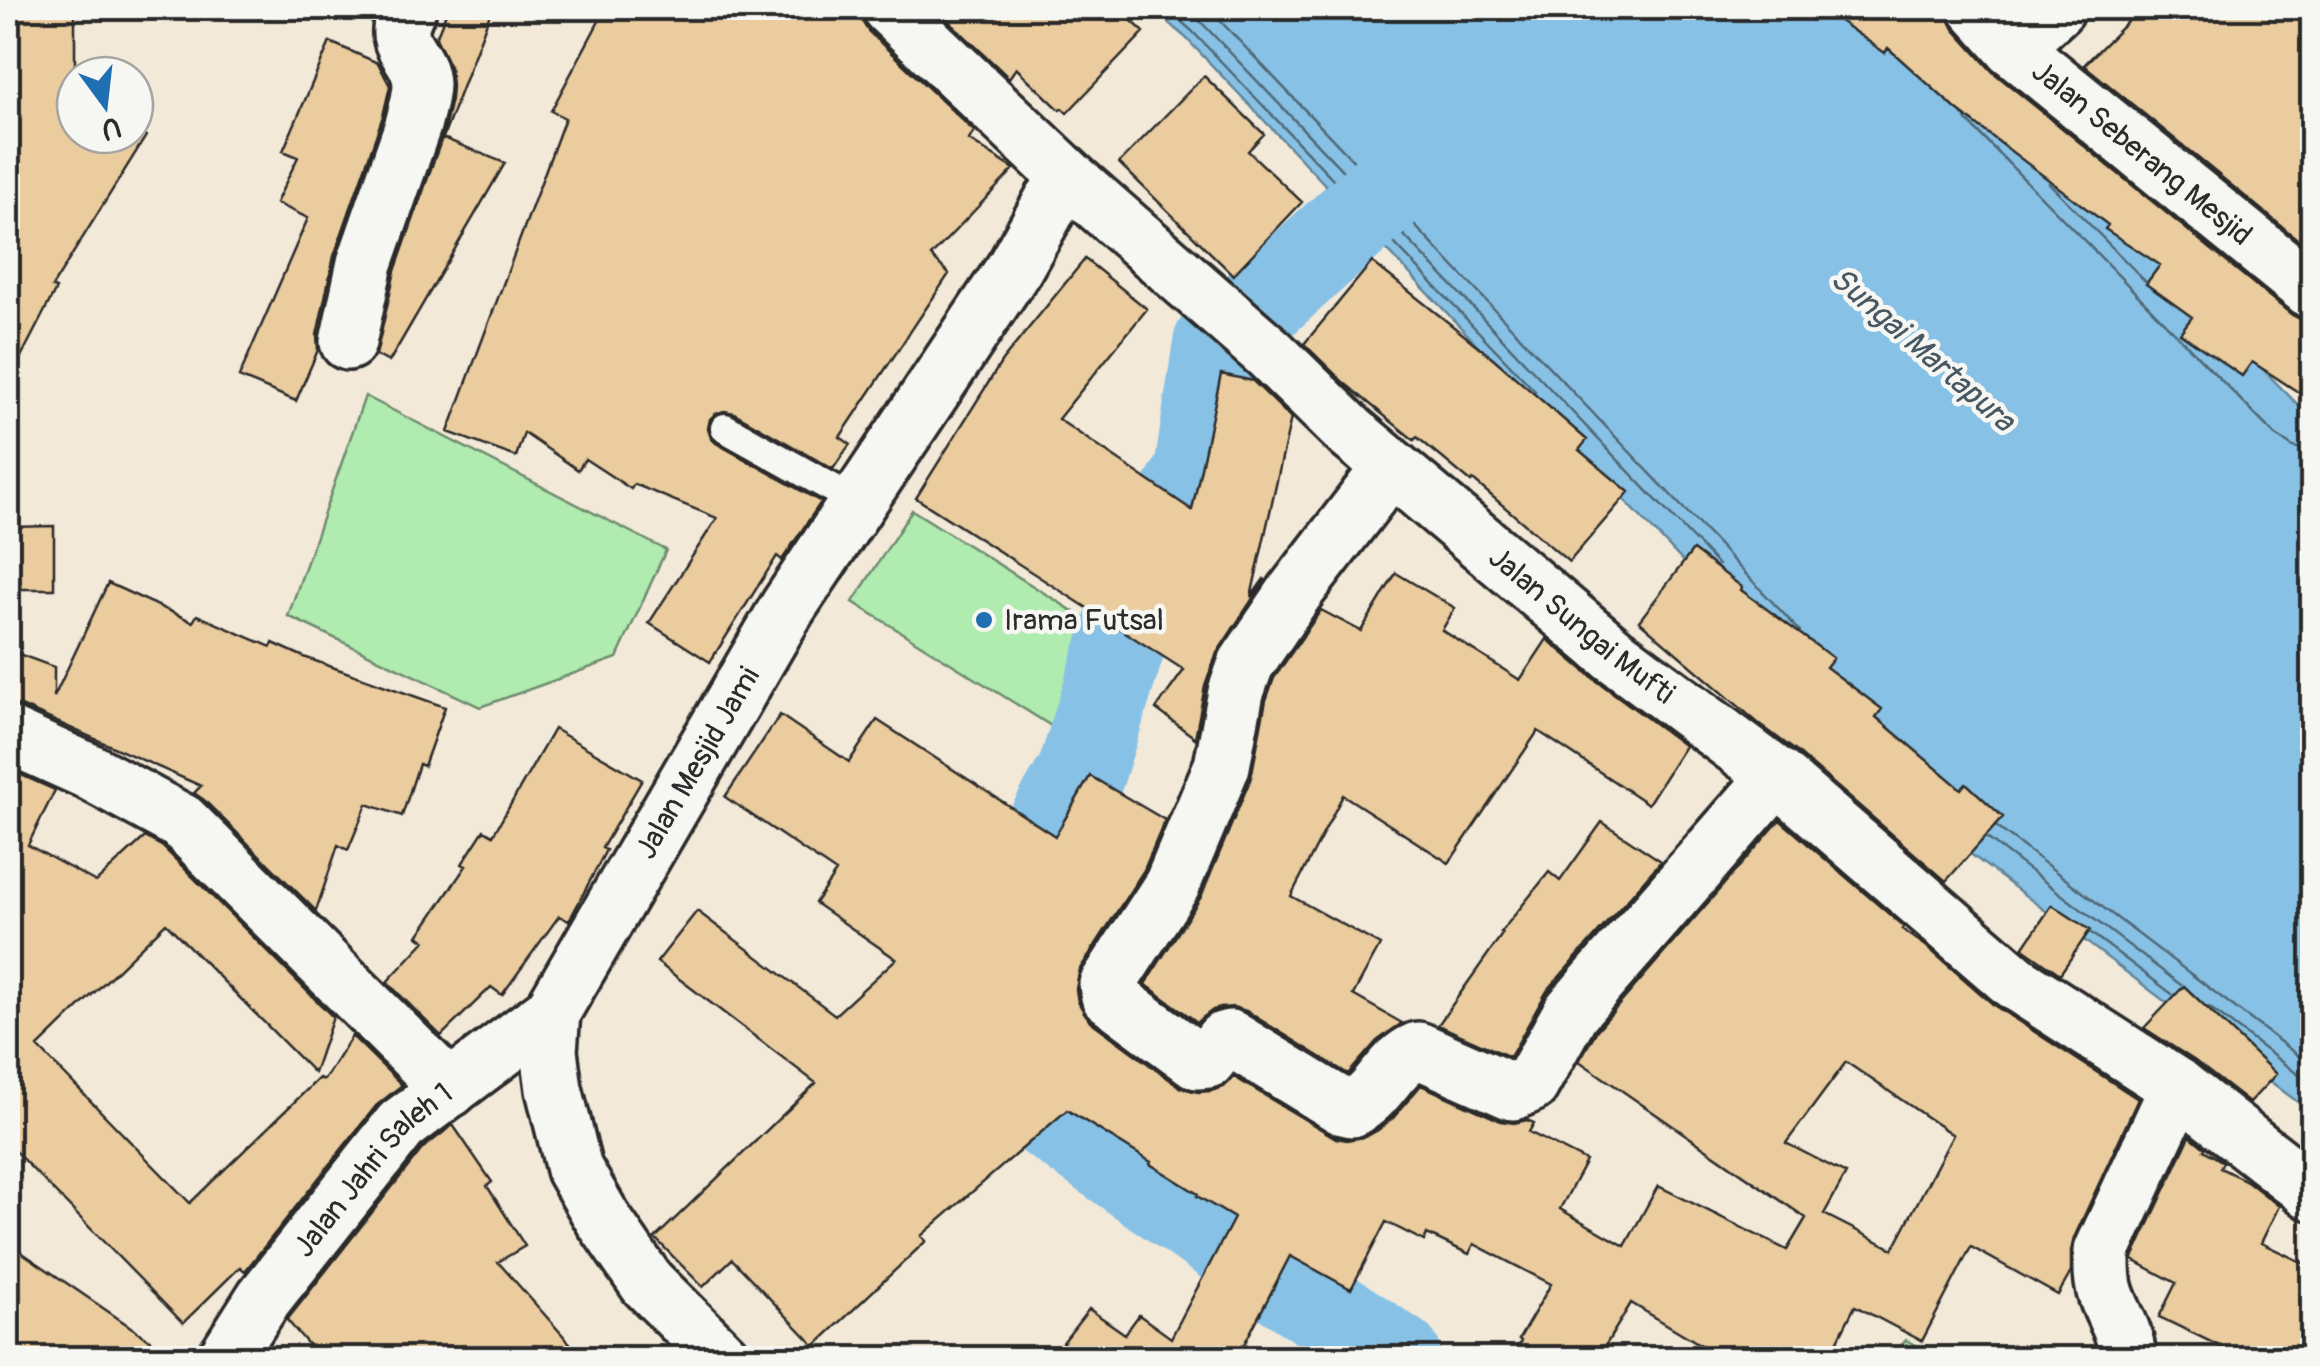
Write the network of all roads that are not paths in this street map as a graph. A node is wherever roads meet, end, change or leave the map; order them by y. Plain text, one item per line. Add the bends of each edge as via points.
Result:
1 (408, 8) edge
2 (890, 8) edge
3 (1976, 8) edge
4 (2057, 8) edge
5 (2013, 48) junction
6 (1071, 180) junction
7 (2312, 292) edge
8 (348, 342) dead end
9 (726, 428) dead end
10 (1391, 467) junction
11 (858, 502) junction
12 (8, 735) edge
13 (1777, 776) junction
14 (552, 1012) junction
15 (2178, 1087) junction
16 (450, 1089) junction
17 (2312, 1192) edge
18 (226, 1358) edge
19 (722, 1358) edge
20 (2127, 1358) edge

1 - 8 street via 399,32 421,84 418,103 365,263
2 - 6 street, Jalan Sungai Mufti
3 - 5 street, Jalan Seberang Mesjid
4 - 5 street
5 - 7 street, Jalan Seberang Mesjid
6 - 10 street, Jalan Sungai Mufti
6 - 11 street, Jalan Mesjid Jami
9 - 11 lane
10 - 13 street, Jalan Sungai Mufti via 1612,653
10 - 13 street via 1246,664 1213,789 1172,885 1108,985 1109,996 1197,1061 1208,1060 1230,1038 1352,1109 1418,1050 1513,1092 1523,1089 1582,998
11 - 14 street, Jalan Mesjid Jami via 788,607
12 - 16 street via 182,822
13 - 15 street, Jalan Sungai Mufti via 2015,982
14 - 16 street, Jalan Jahri Saleh 1
14 - 19 street, Jalan Mesjid Jami via 548,1052 574,1169 648,1283
15 - 17 street, Jalan Sungai Mufti
15 - 20 street via 2102,1252 2102,1278
16 - 18 street, Jalan Jahri Saleh 1 via 401,1125 264,1298

